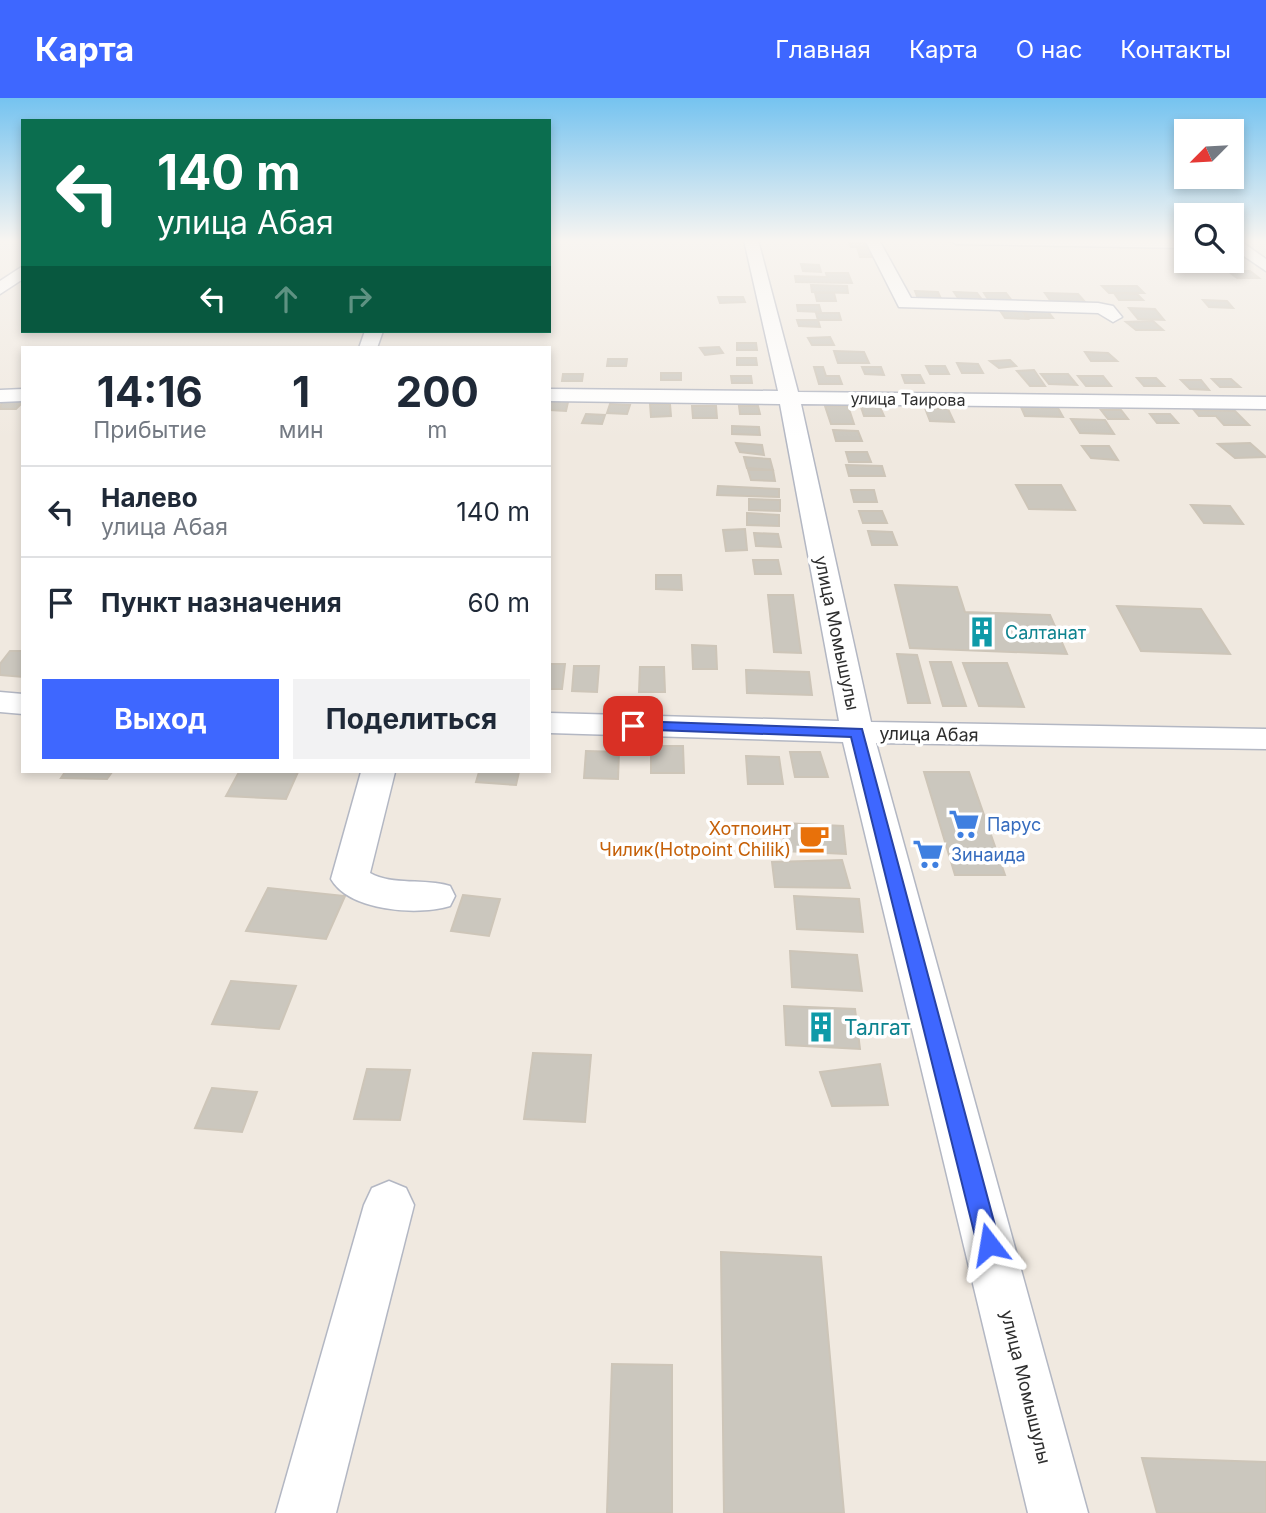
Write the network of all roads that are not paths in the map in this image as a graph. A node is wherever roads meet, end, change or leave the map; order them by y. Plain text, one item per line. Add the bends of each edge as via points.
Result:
1 (767, 306) edge
2 (1004, 306) edge
3 (1113, 317) dead end
4 (21, 395) edge
5 (551, 395) edge
6 (0, 396) edge
7 (789, 397) junction
8 (1266, 403) edge
9 (0, 702) edge
10 (21, 704) edge
11 (551, 723) edge
12 (857, 732) junction
13 (1266, 739) edge
14 (378, 773) edge
15 (436, 896) dead end
16 (389, 1205) dead end
17 (306, 1513) edge
18 (1058, 1513) edge

1 - 7 street, улица Момышулы
2 - 3 street via 1101,309
4 - 6 street
5 - 7 street, улица Таирова
7 - 8 street, улица Таирова
7 - 12 street, улица Момышулы
9 - 10 street
11 - 12 street, улица Абая
12 - 13 street, улица Абая
12 - 18 street, улица Момышулы
14 - 15 street via 350,879 372,892
16 - 17 street

